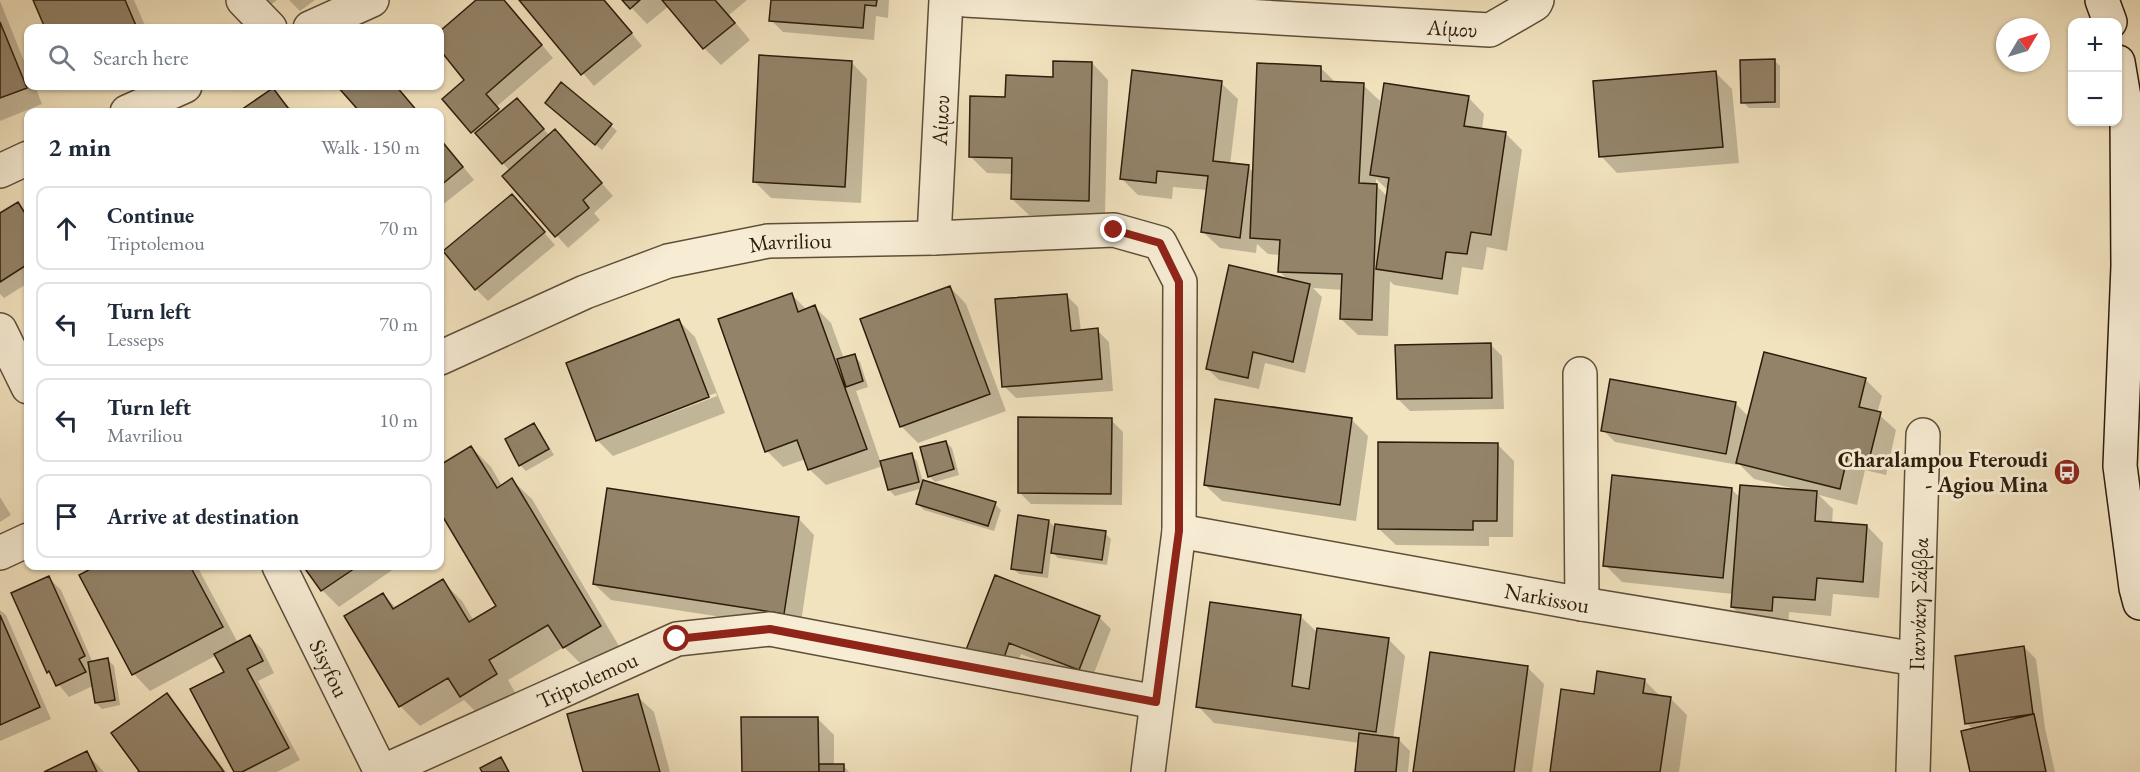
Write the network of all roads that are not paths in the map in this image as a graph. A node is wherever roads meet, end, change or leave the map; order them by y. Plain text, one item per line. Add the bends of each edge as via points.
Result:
1 (243, 0) edge
2 (372, 0) edge
3 (946, 0) edge
4 (965, 0) edge
5 (2102, 0) edge
6 (1536, 2) edge
7 (2109, 18) edge
8 (266, 24) edge
9 (319, 24) edge
10 (2120, 72) edge
11 (176, 90) edge
12 (136, 108) edge
13 (24, 160) edge
14 (0, 171) edge
15 (934, 238) junction
16 (2134, 263) edge
17 (0, 330) edge
18 (444, 356) edge
19 (1580, 374) dead end
20 (24, 379) edge
21 (1923, 435) dead end
22 (1179, 531) junction
23 (24, 542) edge
24 (0, 553) edge
25 (281, 570) edge
26 (2140, 603) edge
27 (1582, 604) junction
28 (1916, 659) junction
29 (1156, 702) junction
30 (382, 772) edge
31 (1148, 772) edge
32 (1912, 772) edge

1 - 8 street
2 - 9 street
3 - 15 street, Αίμου
4 - 6 street, Αίμου via 1490,30
5 - 7 street
10 - 16 street via 2127,115
11 - 12 street
13 - 14 street
15 - 18 street, Mavriliou via 768,241 668,261 585,292
15 - 22 street, Mavriliou via 1114,230 1160,243 1179,282
16 - 26 street via 2120,466
17 - 20 street
19 - 27 street
21 - 28 street, Γιαννάκη Σάββα
22 - 27 street, Narkissou
22 - 29 street
23 - 24 street
25 - 30 street, Sisyfou
27 - 28 street, Narkissou
28 - 32 street, Γιαννάκη Σάββα
29 - 30 street, Triptolemou via 770,629 677,639
29 - 31 street

